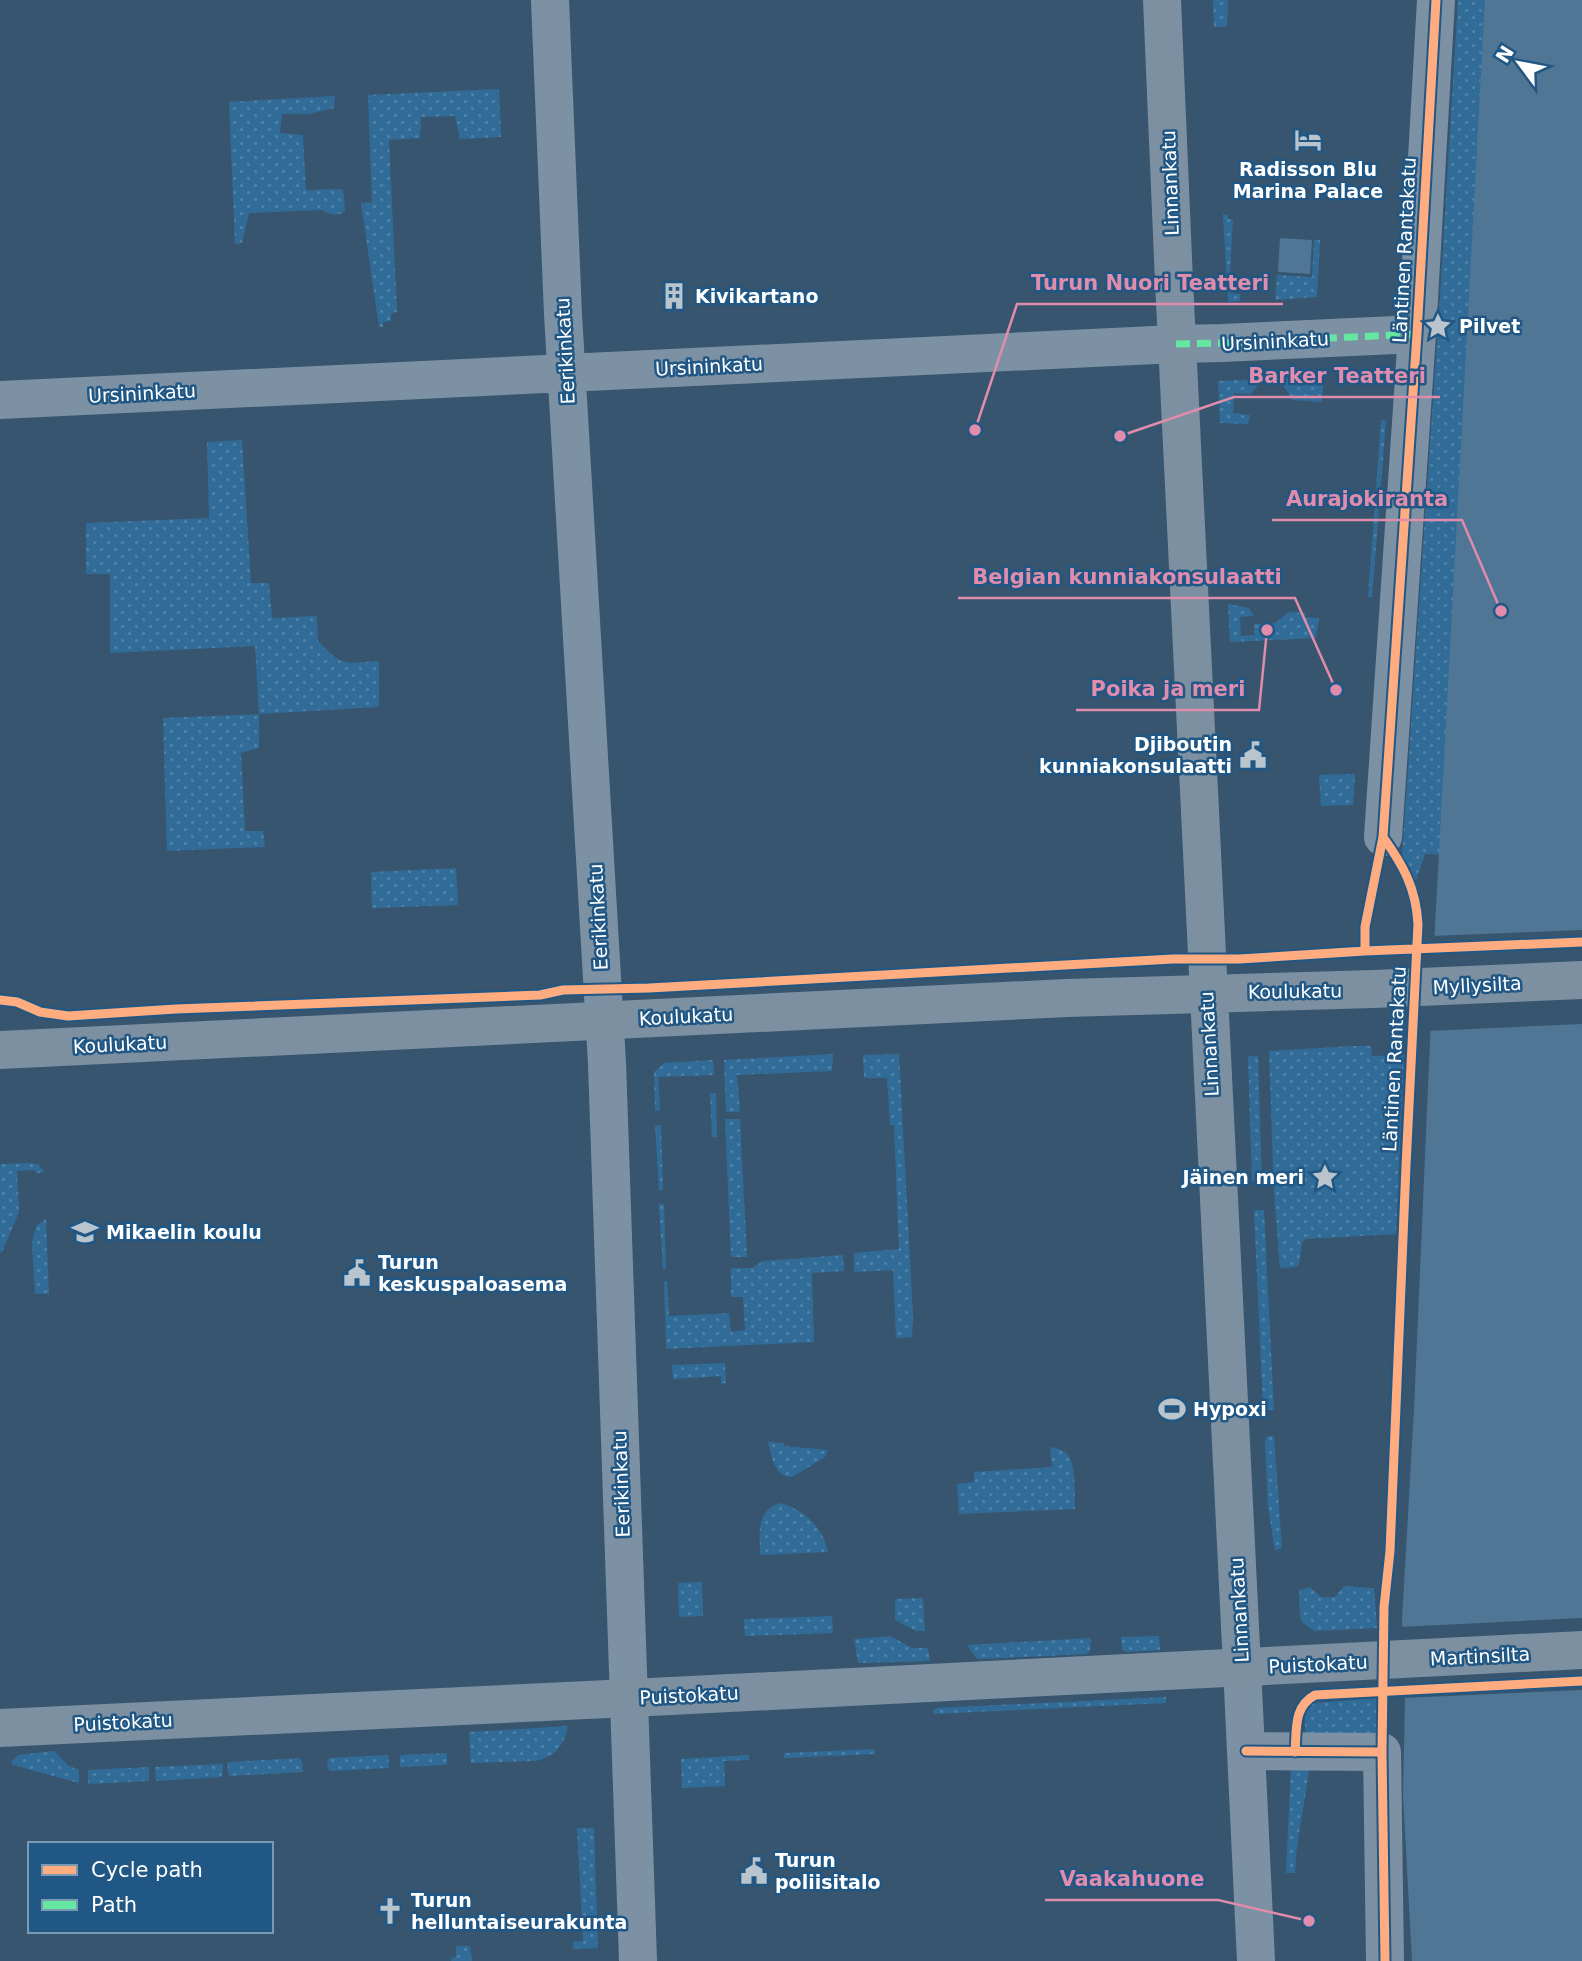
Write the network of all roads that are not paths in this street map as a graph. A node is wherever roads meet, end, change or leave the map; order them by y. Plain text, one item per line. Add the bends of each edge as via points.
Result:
1 (550, 0) edge
2 (1162, 0) edge
3 (1436, 0) edge
4 (1417, 334) junction
5 (1176, 344) junction
6 (566, 373) junction
7 (0, 400) edge
8 (1382, 837) dead end
9 (1582, 980) edge
10 (1373, 989) joint
11 (1206, 993) junction
12 (604, 1020) junction
13 (0, 1050) edge
14 (1582, 1650) edge
15 (1378, 1661) joint
16 (1242, 1667) junction
17 (629, 1698) junction
18 (0, 1728) edge
19 (1246, 1751) junction
20 (638, 1961) edge
21 (1256, 1961) edge
22 (1385, 1961) edge

1 - 6 street, Eerikinkatu
2 - 5 main road, Linnankatu
3 - 4 street, Läntinen Rantakatu
4 - 5 street, Ursininkatu
4 - 8 street, Läntinen Rantakatu
5 - 6 street, Ursininkatu
5 - 11 main road, Linnankatu
6 - 7 street, Ursininkatu
6 - 12 street, Eerikinkatu
9 - 10 main road, Myllysilta
10 - 11 main road, Koulukatu
11 - 12 main road, Koulukatu
11 - 16 main road, Linnankatu
12 - 13 main road, Koulukatu
12 - 17 street, Eerikinkatu
14 - 15 main road, Martinsilta
15 - 16 main road, Puistokatu
16 - 17 main road, Puistokatu
16 - 19 street, Linnankatu
17 - 18 main road, Puistokatu
17 - 20 street, Eerikinkatu
19 - 21 street, Linnankatu
19 - 22 street via 1382,1752

